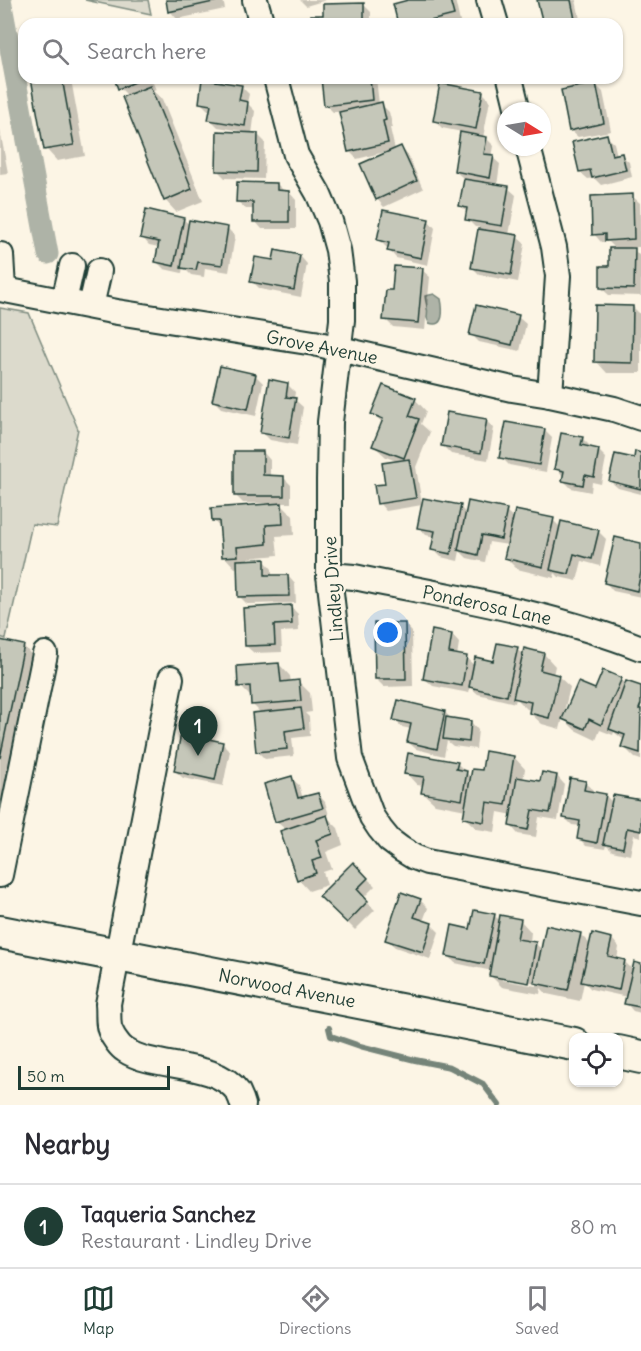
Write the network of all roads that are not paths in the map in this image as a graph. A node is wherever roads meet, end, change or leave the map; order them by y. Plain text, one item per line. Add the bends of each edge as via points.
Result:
1 (255, 0) edge
2 (489, 0) edge
3 (260, 18) edge
4 (494, 18) edge
5 (278, 84) edge
6 (511, 84) edge
7 (516, 102) edge
8 (530, 156) edge
9 (1, 255) edge
10 (72, 266) dead end
11 (99, 271) dead end
12 (1, 289) edge
13 (64, 301) junction
14 (91, 306) junction
15 (339, 348) junction
16 (550, 395) junction
17 (641, 418) edge
18 (329, 576) junction
19 (641, 648) edge
20 (45, 654) dead end
21 (171, 678) dead end
22 (0, 875) edge
23 (641, 903) edge
24 (0, 932) edge
25 (117, 955) junction
26 (569, 1043) edge
27 (623, 1053) edge
28 (641, 1057) edge
29 (243, 1105) edge

1 - 3 street
2 - 4 street
5 - 15 street, Lindley Drive via 296,155 318,193 338,250 342,281
6 - 7 street
8 - 16 street via 558,276
9 - 12 street
10 - 13 street
11 - 14 street
12 - 13 street, Grove Avenue
13 - 14 street, Grove Avenue
14 - 15 street, Grove Avenue
15 - 16 street, Grove Avenue
15 - 18 street, Lindley Drive via 330,422
16 - 17 street, Grove Avenue
18 - 19 street, Ponderosa Lane via 354,577 550,618
18 - 23 street, Lindley Drive via 350,758 372,817 389,840 427,862
20 - 22 street
21 - 25 street
24 - 25 main road, Norwood Avenue
25 - 26 main road, Norwood Avenue
25 - 29 street via 108,1004 110,1030 123,1050 218,1077 238,1092
27 - 28 main road

